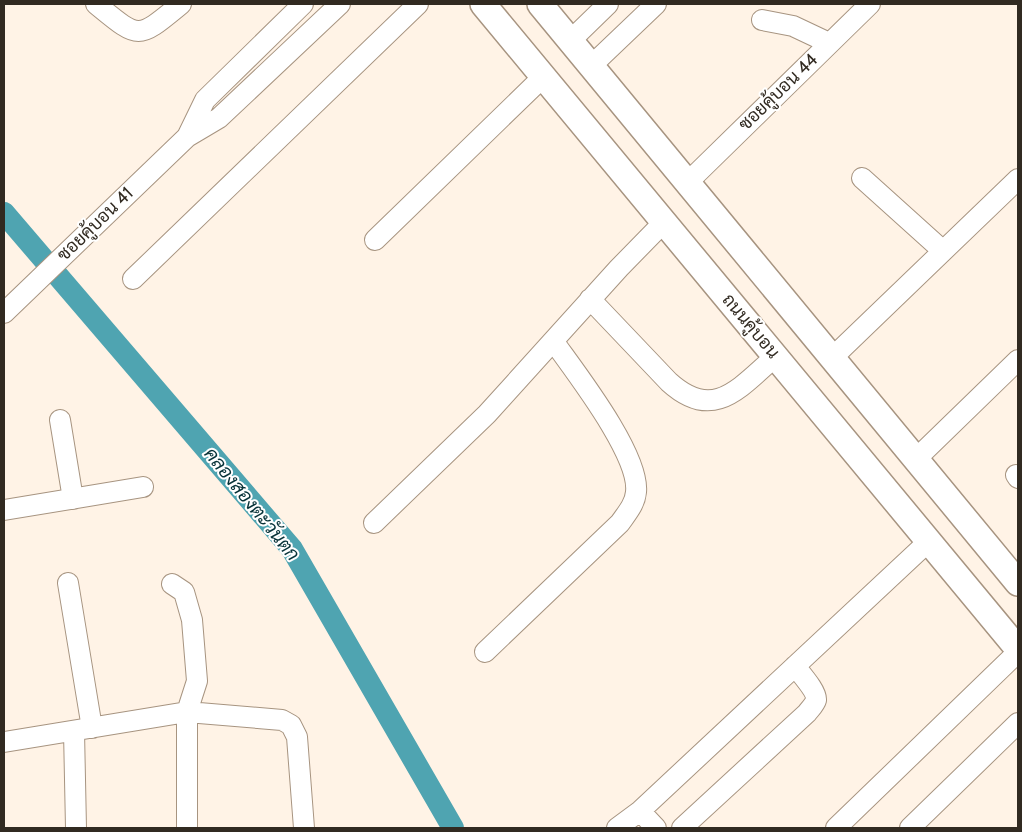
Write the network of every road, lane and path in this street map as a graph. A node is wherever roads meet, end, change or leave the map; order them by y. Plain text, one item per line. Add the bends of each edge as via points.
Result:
1 (96, 4) edge
2 (181, 4) edge
3 (303, 4) edge
4 (340, 4) edge
5 (418, 4) edge
6 (482, 4) edge
7 (540, 4) edge
8 (608, 4) edge
9 (656, 4) edge
10 (870, 4) edge
11 (762, 20) dead end
12 (570, 40) junction
13 (829, 43) junction
14 (591, 66) junction
15 (544, 76) junction
16 (187, 137) junction
17 (862, 178) dead end
18 (1018, 179) edge
19 (687, 183) junction
20 (664, 222) junction
21 (375, 240) dead end
22 (943, 251) junction
23 (133, 279) dead end
24 (590, 300) junction
25 (4, 313) edge
26 (554, 342) junction
27 (776, 356) junction
28 (832, 358) junction
29 (1018, 360) edge
30 (60, 420) dead end
31 (916, 459) junction
32 (143, 487) dead end
33 (73, 499) junction
34 (4, 510) edge
35 (374, 523) dead end
36 (929, 541) junction
37 (68, 583) dead end
38 (1018, 583) edge
39 (172, 584) dead end
40 (1018, 650) edge
41 (484, 652) dead end
42 (795, 666) junction
43 (187, 712) junction
44 (1018, 723) edge
45 (83, 730) junction
46 (4, 742) edge
47 (640, 811) junction
48 (76, 828) edge
49 (187, 828) edge
50 (304, 828) edge
51 (617, 828) edge
52 (656, 828) edge
53 (682, 828) edge
54 (836, 828) edge
55 (910, 828) edge

1 - 2 street via 129,30 142,32 152,28
3 - 16 street, ซอยคู้บอน 41 via 205,100
4 - 16 street, ซอยคู้บอน 41 via 220,118
5 - 23 street
6 - 15 main road, ถนนคู้บอน
7 - 12 main road
8 - 12 street
9 - 14 street
10 - 13 street, ซอยคู้บอน 44
11 - 13 street via 793,26
12 - 14 main road
13 - 19 street, ซอยคู้บอน 44
14 - 19 main road
15 - 20 main road, ถนนคู้บอน
15 - 21 street
16 - 25 street, ซอยคู้บอน 41
17 - 22 street
18 - 22 street
19 - 28 main road
20 - 24 street
20 - 27 main road, ถนนคู้บอน
22 - 28 street
24 - 26 street
24 - 27 street via 669,382 682,394 698,400 713,401 726,396
26 - 35 street via 487,414
26 - 41 street via 616,434 632,465 636,492 633,505 620,523
27 - 36 main road, ถนนคู้บอน
28 - 31 main road
29 - 31 street
30 - 33 street
31 - 38 main road
32 - 33 street
33 - 34 street
36 - 40 main road, ถนนคู้บอน
36 - 42 street
37 - 45 street
39 - 43 street via 184,592 192,620 197,681
40 - 54 street
42 - 47 street
42 - 53 street via 815,693 813,706
43 - 45 street
43 - 49 street
43 - 50 street via 282,720 291,725 297,737
44 - 55 street
45 - 46 street
45 - 48 street
47 - 51 street
47 - 52 street

